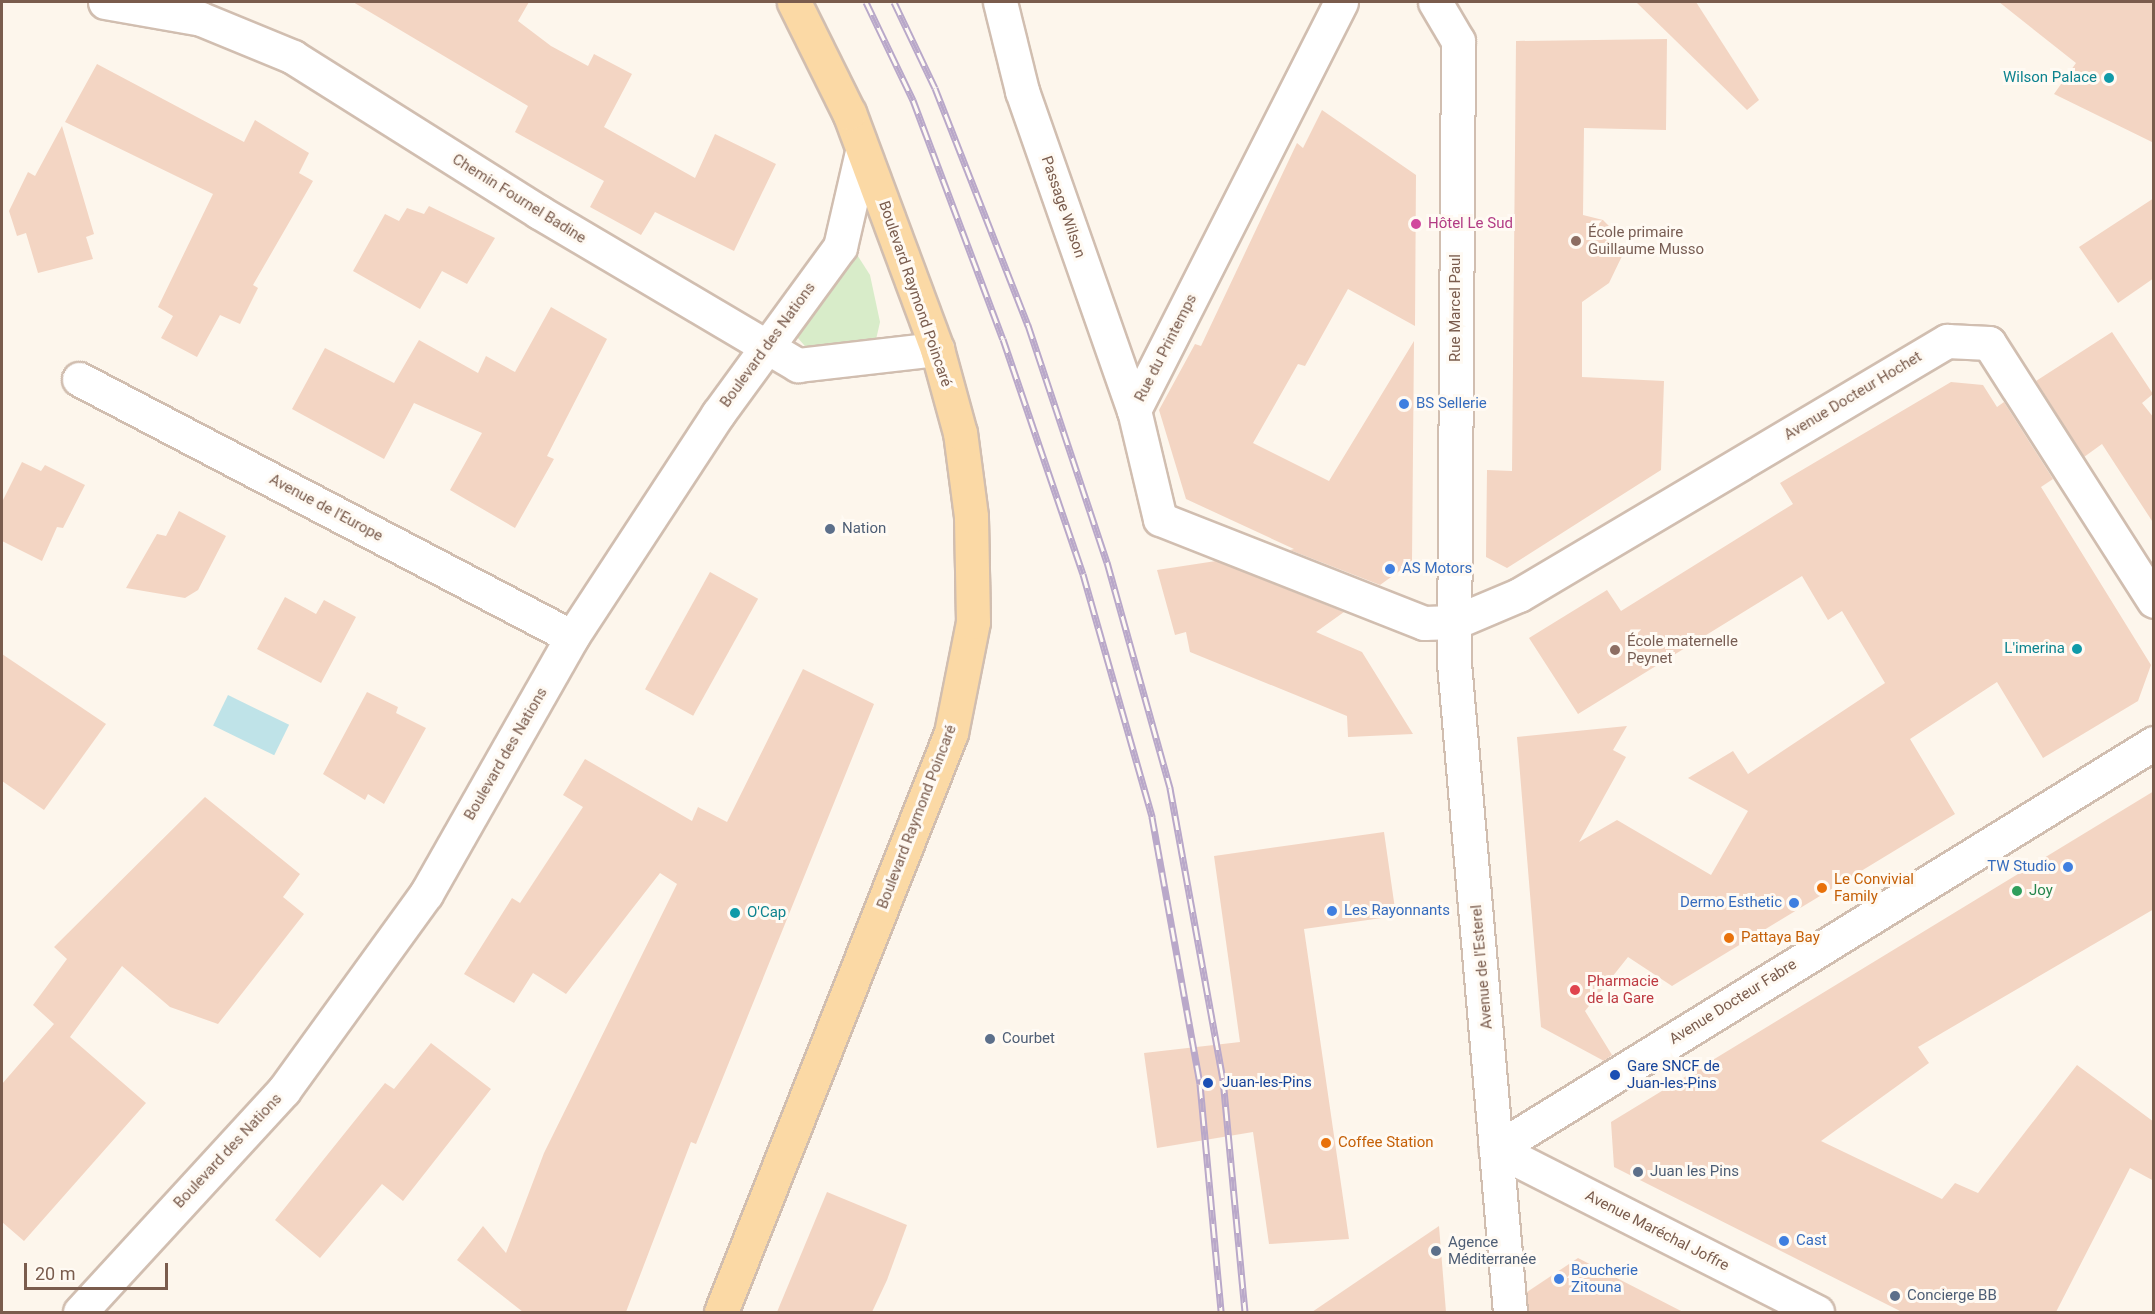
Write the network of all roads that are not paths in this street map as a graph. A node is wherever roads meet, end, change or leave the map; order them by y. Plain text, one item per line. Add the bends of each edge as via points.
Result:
1 (105, 2) edge
2 (794, 2) edge
3 (1000, 2) edge
4 (1341, 2) edge
5 (1435, 2) edge
6 (862, 152) junction
7 (768, 346) junction
8 (937, 349) junction
9 (79, 379) dead end
10 (1134, 410) junction
11 (2154, 601) edge
12 (1455, 622) junction
13 (572, 637) junction
14 (2154, 743) edge
15 (1496, 1149) junction
16 (80, 1312) edge
17 (721, 1312) edge
18 (1510, 1312) edge
19 (1817, 1312) edge

1 - 7 street, Chemin Fournel Badine via 201,20 293,57 539,212
2 - 6 main road, Boulevard Raymond Poincaré via 849,113
3 - 10 street, Passage Wilson via 1022,91
4 - 10 street, Rue du Printemps
5 - 12 street, Rue Marcel Paul via 1458,41
6 - 7 street, Boulevard des Nations via 840,247
6 - 8 main road, Boulevard Raymond Poincaré
7 - 8 street, Chemin Fournel Badine via 798,364
7 - 13 street, Boulevard des Nations via 718,414
8 - 17 main road, Boulevard Raymond Poincaré via 960,433 971,516 973,622 951,734
9 - 13 street, Avenue de l'Europe
10 - 12 street, Rue du Printemps via 1160,519 1424,623
11 - 12 street, Avenue Docteur Hochet via 1989,343 1947,340 1519,595
12 - 15 street, Avenue de l'Esterel via 1454,663
13 - 16 street, Boulevard des Nations via 426,894 284,1090
14 - 15 street, Avenue Docteur Fabre
15 - 18 street, Avenue de l'Esterel
15 - 19 street, Avenue Maréchal Joffre

